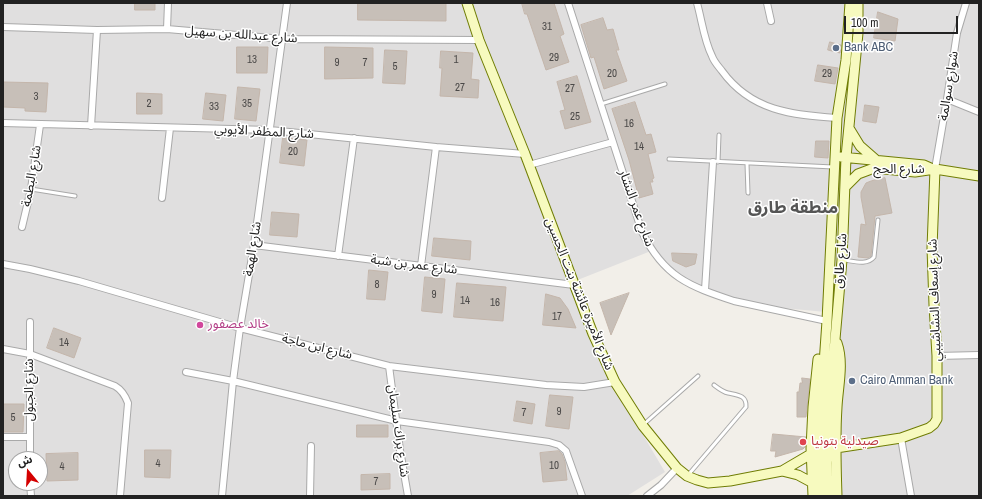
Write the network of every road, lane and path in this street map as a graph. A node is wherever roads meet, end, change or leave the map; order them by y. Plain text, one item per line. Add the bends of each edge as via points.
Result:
1 (168, 3) edge
2 (288, 3) edge
3 (467, 3) edge
4 (568, 3) edge
5 (697, 3) edge
6 (767, 3) edge
7 (850, 3) edge
8 (858, 3) edge
9 (966, 3) edge
10 (771, 21) dead end
11 (3, 27) edge
12 (167, 29) junction
13 (97, 30) junction
14 (283, 40) junction
15 (479, 40) junction
16 (665, 84) dead end
17 (947, 99) junction
18 (601, 104) junction
19 (979, 112) edge
20 (837, 118) junction
21 (3, 123) edge
22 (40, 125) junction
23 (91, 126) junction
24 (849, 127) junction
25 (170, 128) junction
26 (270, 130) junction
27 (719, 135) dead end
28 (354, 138) junction
29 (613, 142) junction
30 (436, 147) junction
31 (525, 154) junction
32 (835, 156) junction
33 (846, 157) junction
34 (669, 159) dead end
35 (876, 160) junction
36 (716, 162) junction
37 (747, 164) junction
38 (529, 165) junction
39 (835, 168) junction
40 (935, 169) junction
41 (979, 176) edge
42 (845, 187) junction
43 (31, 189) junction
44 (748, 193) dead end
45 (75, 196) dead end
46 (162, 198) dead end
47 (878, 220) dead end
48 (22, 227) dead end
49 (254, 245) junction
50 (338, 256) junction
51 (842, 260) junction
52 (3, 264) edge
53 (421, 266) junction
54 (574, 285) junction
55 (705, 290) junction
56 (827, 321) junction
57 (30, 322) dead end
58 (240, 328) junction
59 (835, 338) junction
60 (825, 341) junction
61 (3, 349) edge
62 (30, 354) junction
63 (979, 355) edge
64 (936, 356) junction
65 (389, 366) junction
66 (186, 372) dead end
67 (698, 376) dead end
68 (233, 380) junction
69 (615, 382) junction
70 (714, 385) dead end
71 (397, 421) junction
72 (643, 426) junction
73 (3, 437) edge
74 (30, 438) junction
75 (901, 438) junction
76 (311, 446) dead end
77 (836, 448) junction
78 (30, 451) edge
79 (811, 454) junction
80 (677, 468) junction
81 (782, 470) junction
82 (687, 476) junction
83 (812, 482) junction
84 (120, 496) edge
85 (222, 496) edge
86 (310, 496) edge
87 (408, 496) edge
88 (582, 496) edge
89 (647, 496) edge
90 (813, 496) edge
91 (821, 496) edge
92 (828, 496) edge
93 (837, 496) edge
94 (911, 496) edge

1 - 12 street
2 - 14 street, شارع الهمة
3 - 15 street, شارع الأميرة عائشة بنت الحسين
4 - 18 street, شارع عمر النشار
5 - 20 street via 712,57 739,90 774,110
6 - 10 street
7 - 20 street, شارع طارق via 846,60
8 - 24 street, شارع طارق via 858,33
9 - 17 street, شوارع سوالمة via 957,33
11 - 13 street, شارع عبدالله بن سهيل
12 - 13 street, شارع عبدالله بن سهيل
12 - 14 street, شارع عبدالله بن سهيل
13 - 23 street
14 - 15 street, شارع عبدالله بن سهيل
14 - 26 street, شارع الهمة
15 - 31 street, شارع الأميرة عائشة بنت الحسين
16 - 18 lane
17 - 19 street
17 - 40 street, شوارع سوالمة
18 - 29 street, شارع عمر النشار
20 - 32 street, شارع طارق
21 - 22 street, شارع المظفر الأيوبي
22 - 23 street, شارع المظفر الأيوبي
22 - 43 street, شارع البطمة
23 - 25 street, شارع المظفر الأيوبي
24 - 33 street, شارع طارق
24 - 35 street via 860,146
25 - 26 street, شارع المظفر الأيوبي
25 - 46 street
26 - 28 street, شارع المظفر الأيوبي
26 - 49 street, شارع الهمة
27 - 36 lane
28 - 30 street, شارع المظفر الأيوبي
28 - 50 street
29 - 38 street
29 - 55 street, شارع عمر النشار via 642,232 650,248 660,262 674,274 689,284
30 - 31 street, شارع المظفر الأيوبي
30 - 53 street
31 - 38 street, شارع الأميرة عائشة بنت الحسين
32 - 33 street, شارع الحج
32 - 39 street, شارع طارق
33 - 35 street, شارع الحج
33 - 42 street, شارع طارق
34 - 36 lane
35 - 40 street, شارع الحج via 924,165
36 - 37 lane
36 - 55 street
37 - 39 lane
37 - 44 lane
38 - 54 street, شارع الأميرة عائشة بنت الحسين
39 - 56 street, شارع طارق
40 - 41 street, شارع الحج
40 - 42 street, شارع الحج via 915,172 874,168 858,174
40 - 64 street, شارع إسعاف النشاشيبي via 932,248
42 - 51 street, شارع طارق
43 - 45 lane
43 - 48 street, شارع البطمة
47 - 51 lane via 872,260
49 - 50 street, شارع عمر بن شبة
49 - 58 street, شارع الهمة
50 - 53 street, شارع عمر بن شبة
51 - 59 street, شارع طارق
52 - 58 street, شارع ابن ماجة via 79,281
53 - 54 street, شارع عمر بن شبة
54 - 69 street, شارع الأميرة عائشة بنت الحسين
55 - 56 street, شارع عمر النشار via 734,301
56 - 60 street, شارع طارق
57 - 62 street, شارع الجبول
58 - 65 street, شارع ابن ماجة
58 - 68 street, شارع الهمة
59 - 77 street via 840,358
59 - 92 street, شارع طارق via 829,407
60 - 79 street via 817,366
60 - 91 street, شارع طارق via 819,447
61 - 62 street
62 - 74 street, شارع الجبول
62 - 84 street via 115,386 125,395 128,403
63 - 64 street
64 - 75 street, شارع إسعاف النشاشيبي via 937,418 929,428
65 - 69 street, شارع ابن ماجة via 546,385 584,387
65 - 71 street, شارع براك سليمان
66 - 68 street
67 - 72 lane
68 - 71 street
68 - 85 street, شارع الهمة
69 - 72 street, شارع الأميرة عائشة بنت الحسين
70 - 82 lane via 724,392 742,396 746,407
71 - 87 street, شارع براك سليمان
71 - 88 street via 559,445 566,451
72 - 80 street, شارع الأميرة عائشة بنت الحسين
73 - 74 street
74 - 78 street, شارع الجبول
75 - 77 street, شارع إسعاف النشاشيبي
75 - 94 street
76 - 86 street
77 - 93 street
79 - 81 street, شارع الأميرة عائشة بنت الحسين
79 - 83 street
80 - 82 street, شارع الأميرة عائشة بنت الحسين
80 - 89 street
81 - 82 street, شارع الأميرة عائشة بنت الحسين via 719,483 708,483
81 - 83 street, شارع الأميرة عائشة بنت الحسين via 798,474
83 - 90 street

